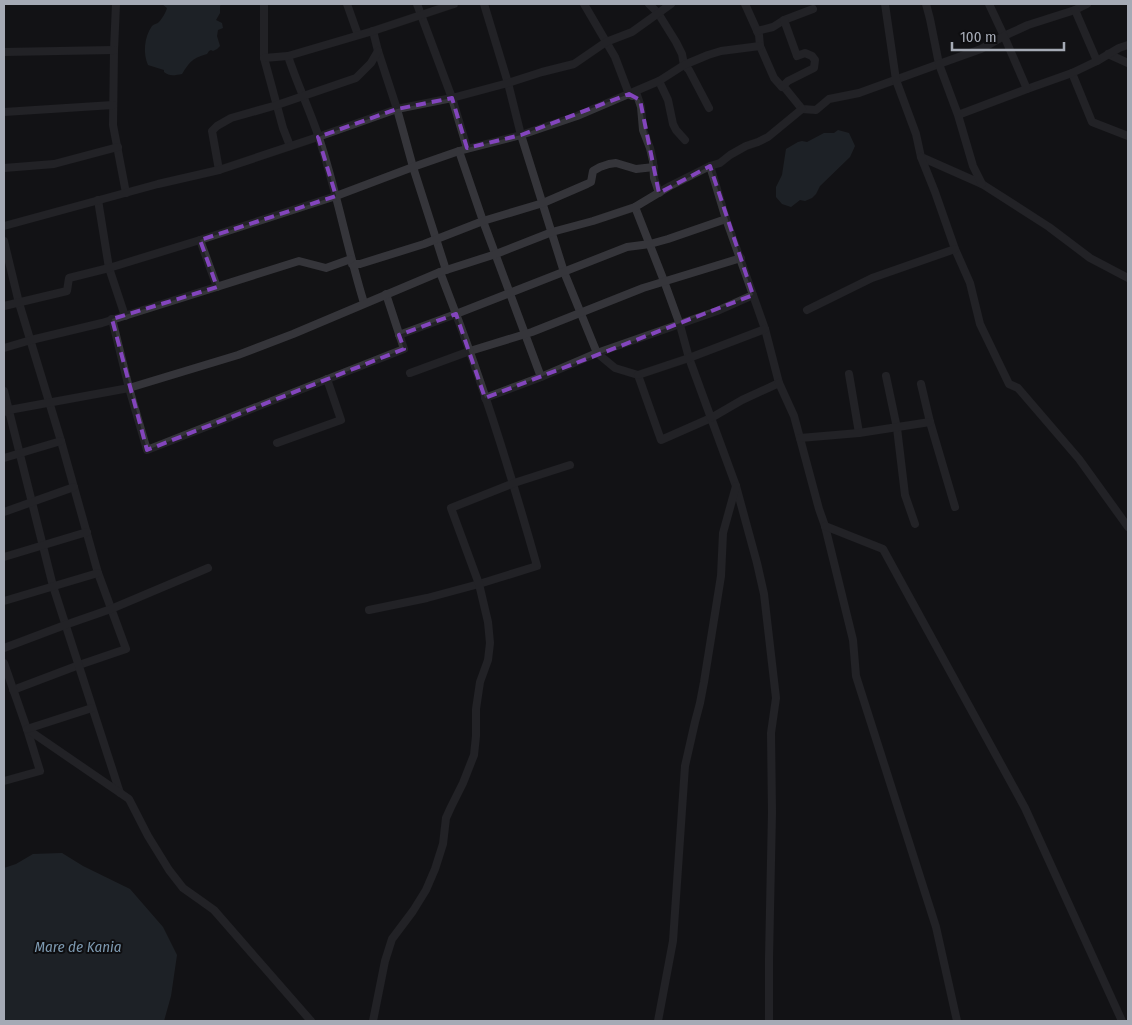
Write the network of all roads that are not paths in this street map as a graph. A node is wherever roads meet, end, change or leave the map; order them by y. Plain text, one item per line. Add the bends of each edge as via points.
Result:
1 (116, 4) edge
2 (264, 4) edge
3 (347, 4) edge
4 (417, 4) edge
5 (454, 4) edge
6 (484, 4) edge
7 (584, 4) edge
8 (650, 4) edge
9 (671, 4) edge
10 (745, 4) edge
11 (885, 4) edge
12 (936, 4) edge
13 (989, 4) edge
14 (1088, 4) edge
15 (926, 5) edge
16 (813, 9) dead end
17 (1075, 10) junction
18 (658, 13) junction
19 (421, 15) junction
20 (784, 20) junction
21 (373, 31) junction
22 (757, 32) junction
23 (358, 36) junction
24 (1004, 36) junction
25 (606, 42) junction
26 (1128, 45) edge
27 (760, 46) junction
28 (114, 50) junction
29 (4, 52) edge
30 (378, 52) junction
31 (1108, 54) junction
32 (288, 56) junction
33 (264, 58) junction
34 (1098, 61) junction
35 (1128, 62) edge
36 (939, 64) junction
37 (684, 65) junction
38 (1072, 73) junction
39 (896, 80) junction
40 (658, 81) junction
41 (508, 83) junction
42 (782, 87) junction
43 (1027, 89) junction
44 (629, 94) junction
45 (303, 96) junction
46 (452, 98) junction
47 (113, 105) junction
48 (277, 105) junction
49 (709, 108) dead end
50 (397, 109) junction
51 (802, 109) junction
52 (4, 112) edge
53 (958, 115) junction
54 (521, 135) junction
55 (1128, 136) edge
56 (318, 137) junction
57 (685, 140) dead end
58 (290, 146) junction
59 (118, 148) junction
60 (463, 150) junction
61 (921, 157) junction
62 (710, 166) junction
63 (413, 167) junction
64 (654, 167) junction
65 (4, 168) edge
66 (219, 170) junction
67 (982, 184) junction
68 (126, 193) junction
69 (659, 193) junction
70 (336, 196) junction
71 (98, 200) junction
72 (543, 203) junction
73 (635, 207) junction
74 (726, 219) junction
75 (484, 221) junction
76 (4, 226) edge
77 (552, 232) junction
78 (437, 239) junction
79 (200, 240) junction
80 (4, 241) edge
81 (650, 244) junction
82 (956, 249) junction
83 (496, 254) junction
84 (740, 258) junction
85 (352, 262) junction
86 (109, 268) junction
87 (443, 271) junction
88 (564, 272) junction
89 (1128, 278) edge
90 (664, 281) junction
91 (217, 287) junction
92 (510, 293) junction
93 (386, 294) junction
94 (753, 295) junction
95 (19, 303) junction
96 (364, 303) junction
97 (4, 306) edge
98 (807, 310) dead end
99 (582, 313) junction
100 (456, 314) junction
101 (124, 316) junction
102 (112, 319) junction
103 (680, 325) junction
104 (765, 329) junction
105 (525, 334) junction
106 (399, 335) junction
107 (31, 340) junction
108 (4, 348) edge
109 (470, 351) junction
110 (597, 353) junction
111 (689, 358) junction
112 (410, 373) dead end
113 (849, 374) dead end
114 (638, 375) junction
115 (886, 376) dead end
116 (541, 377) junction
117 (328, 379) junction
118 (779, 383) junction
119 (921, 384) dead end
120 (129, 388) junction
121 (4, 391) edge
122 (485, 398) junction
123 (50, 403) junction
124 (6, 411) edge
125 (711, 418) junction
126 (930, 422) junction
127 (897, 428) junction
128 (859, 433) junction
129 (800, 438) junction
130 (61, 441) junction
131 (277, 443) dead end
132 (20, 453) junction
133 (4, 458) edge
134 (570, 465) dead end
135 (514, 483) junction
136 (736, 486) junction
137 (74, 487) junction
138 (33, 503) junction
139 (956, 506) dead end
140 (4, 512) edge
141 (915, 524) dead end
142 (825, 526) junction
143 (1128, 526) edge
144 (87, 532) junction
145 (42, 545) junction
146 (4, 557) edge
147 (208, 568) dead end
148 (98, 573) junction
149 (479, 584) junction
150 (53, 586) junction
151 (4, 601) edge
152 (111, 609) junction
153 (369, 610) dead end
154 (65, 624) junction
155 (4, 648) edge
156 (4, 663) edge
157 (79, 665) junction
158 (13, 690) junction
159 (92, 708) junction
160 (27, 729) junction
161 (4, 782) edge
162 (120, 793) junction
163 (311, 1021) edge
164 (373, 1021) edge
165 (658, 1021) edge
166 (769, 1021) edge
167 (957, 1021) edge
168 (1122, 1021) edge

1 - 28 street
2 - 33 street
3 - 23 street
4 - 19 street
5 - 19 street
6 - 41 street
7 - 25 street
8 - 18 street
9 - 18 street
10 - 22 street
11 - 39 street
12 - 15 street
13 - 24 street
14 - 17 street
15 - 36 street
16 - 20 street
17 - 24 street
17 - 34 street
18 - 25 street via 632,32
18 - 37 street via 682,54
19 - 21 street
19 - 46 street
20 - 22 street
20 - 42 street via 797,56 805,53 815,60 814,68
21 - 23 street
21 - 30 street
22 - 27 street
23 - 32 street
24 - 36 street
24 - 43 street
25 - 41 street via 574,64
25 - 44 street via 618,62
26 - 31 street
27 - 37 street via 721,51
27 - 42 street via 774,78
28 - 29 street
28 - 47 street
30 - 45 street via 356,78
30 - 50 street
31 - 34 street
31 - 35 street
32 - 33 street
32 - 45 street
33 - 48 street
34 - 38 street
36 - 39 street
36 - 53 street
37 - 40 street
37 - 49 street
38 - 43 street
38 - 55 street via 1092,122
39 - 51 street via 829,99 816,110
39 - 61 street
40 - 44 street
40 - 57 street via 668,100 673,124
41 - 46 street
41 - 54 street
42 - 51 street
43 - 53 street
44 - 54 street
44 - 64 street via 637,95 640,100
45 - 48 street
45 - 56 street
46 - 50 street
46 - 60 street
47 - 52 street
47 - 59 street
48 - 58 street
48 - 66 street via 231,118 212,131
50 - 56 street
50 - 63 street
51 - 62 street via 768,137
53 - 67 street via 973,166
54 - 60 street
54 - 72 street
56 - 58 street
56 - 70 street
58 - 66 street
59 - 65 street via 54,164
59 - 68 street
60 - 63 street
60 - 75 street
61 - 67 street
61 - 82 street
62 - 69 street
62 - 74 street
63 - 70 street
63 - 78 street
64 - 69 street
64 - 72 street via 636,169 609,164 595,170 591,182
66 - 68 street
67 - 89 street via 1090,258
68 - 71 street
69 - 73 street
70 - 79 street
70 - 85 street
71 - 76 street
71 - 86 street
72 - 75 street
72 - 77 street
73 - 77 street
73 - 81 street
74 - 81 street
74 - 84 street
75 - 78 street
75 - 83 street
77 - 83 street
77 - 88 street
78 - 85 street via 360,264
78 - 87 street
79 - 86 street
79 - 91 street
80 - 95 street
81 - 88 street via 627,248
81 - 90 street
82 - 98 street via 872,278
82 - 143 street via 970,284 980,324 1009,384 1018,388 1079,459
83 - 87 street
83 - 92 street
84 - 90 street
84 - 94 street
85 - 91 street via 326,268 299,261
85 - 96 street
86 - 95 street via 70,278 67,291
86 - 101 street
87 - 93 street
87 - 100 street
88 - 92 street
88 - 99 street
90 - 99 street
90 - 103 street
91 - 101 street
92 - 100 street
92 - 105 street
93 - 96 street
93 - 106 street
94 - 103 street
94 - 104 street
95 - 97 street
95 - 107 street
96 - 120 street via 238,355
99 - 105 street
99 - 110 street
100 - 106 street
100 - 109 street
101 - 102 street
102 - 107 street
102 - 120 street
103 - 110 street
103 - 111 street
104 - 111 street
104 - 118 street
105 - 109 street
105 - 116 street
106 - 117 street via 404,349
107 - 108 street
107 - 123 street
109 - 112 street
109 - 122 street
110 - 114 street via 616,368
110 - 116 street
111 - 114 street
111 - 125 street
113 - 128 street
114 - 125 street via 660,440
115 - 127 street
116 - 122 street
117 - 120 street via 147,450
117 - 131 street via 341,420
118 - 125 street
118 - 129 street
119 - 126 street
120 - 123 street
121 - 124 street
122 - 135 street
123 - 124 street
123 - 130 street
124 - 132 street
125 - 136 street
126 - 127 street
126 - 139 street
127 - 128 street
127 - 141 street via 905,495
128 - 129 street
129 - 142 street
130 - 132 street
130 - 137 street
132 - 133 street
132 - 138 street
134 - 135 street
135 - 149 street via 537,566
135 - 149 street via 451,508
136 - 165 street via 723,533 721,576 704,682 685,766 673,941
136 - 166 street via 764,594 776,698 771,733
137 - 138 street
137 - 144 street
138 - 140 street
138 - 145 street
142 - 167 street via 853,640 856,676 936,927
142 - 168 street via 883,549 1025,808
144 - 145 street
144 - 148 street
145 - 146 street
145 - 150 street
147 - 152 street
148 - 150 street
148 - 152 street
149 - 153 street
149 - 164 street via 490,643 476,709 474,755 446,818 443,844 426,890 392,939
150 - 151 street
150 - 154 street
152 - 154 street
152 - 157 street via 126,649
154 - 155 street
154 - 157 street
156 - 158 street
157 - 158 street
157 - 159 street
158 - 160 street
159 - 160 street
159 - 162 street
160 - 161 street via 40,771
160 - 162 street
162 - 163 street via 129,799 148,836 183,888 214,910

